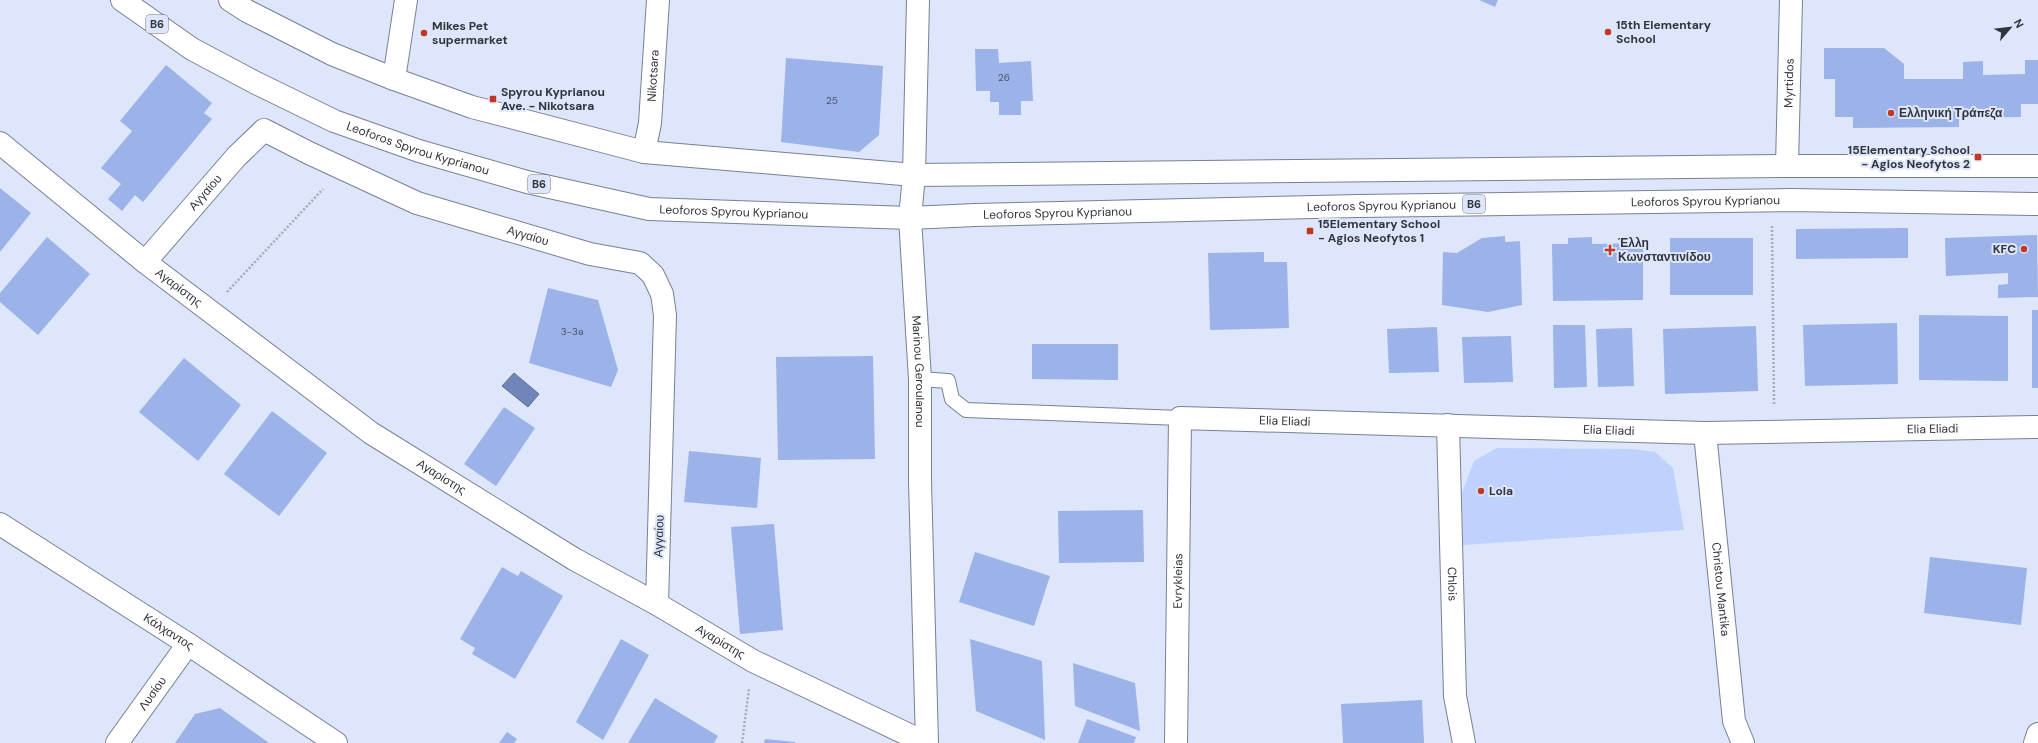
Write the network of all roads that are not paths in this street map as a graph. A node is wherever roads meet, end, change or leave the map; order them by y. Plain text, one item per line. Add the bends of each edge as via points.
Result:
1 (122, 0) edge
2 (230, 0) edge
3 (406, 0) edge
4 (658, 0) edge
5 (918, 0) edge
6 (1791, 0) edge
7 (394, 79) junction
8 (0, 143) edge
9 (644, 152) junction
10 (1787, 166) junction
11 (2038, 166) edge
12 (914, 175) junction
13 (2038, 204) edge
14 (910, 218) junction
15 (145, 262) junction
16 (920, 379) junction
17 (1180, 418) junction
18 (1448, 425) junction
19 (2038, 427) edge
20 (1706, 433) junction
21 (0, 524) edge
22 (657, 604) junction
23 (188, 644) junction
24 (2038, 734) edge
25 (117, 743) edge
26 (336, 743) edge
27 (927, 743) edge
28 (1176, 743) edge
29 (1464, 743) edge
30 (1743, 743) edge
31 (2035, 743) edge

1 - 14 street, Leoforos Spyrou Kyprianou / B6 via 192,48 334,121 420,151 527,182 649,209
2 - 7 street via 332,54
3 - 7 street
4 - 9 street, Nikotsara via 650,123
5 - 12 street, Marinou Geroulanou
6 - 10 street, Myrtidos
7 - 9 street via 472,107
8 - 15 street, Αγαρίστης
9 - 12 street
10 - 11 street
10 - 12 street
12 - 14 street, Marinou Geroulanou
13 - 14 street, Leoforos Spyrou Kyprianou / B6 via 1772,200 1358,206
14 - 16 street, Marinou Geroulanou
15 - 22 street, Αγαρίστης via 370,433 574,559
15 - 22 street, Αγγαίου via 236,158 264,130 417,203 590,254 640,263 653,275 662,294 665,315
16 - 17 lane via 948,381 952,399 966,410
16 - 27 street, Marinou Geroulanou
17 - 18 street, Elia Eliadi
17 - 28 street, Evrykleias
18 - 20 street, Elia Eliadi
18 - 29 street, Chlois via 1455,696
19 - 20 street, Elia Eliadi
20 - 30 street, Christou Mantika via 1734,722
21 - 23 street, Κάλχαντος
22 - 27 street, Αγαρίστης via 753,661
23 - 25 street, Λυσίου
23 - 26 street, Κάλχαντος
24 - 31 street

